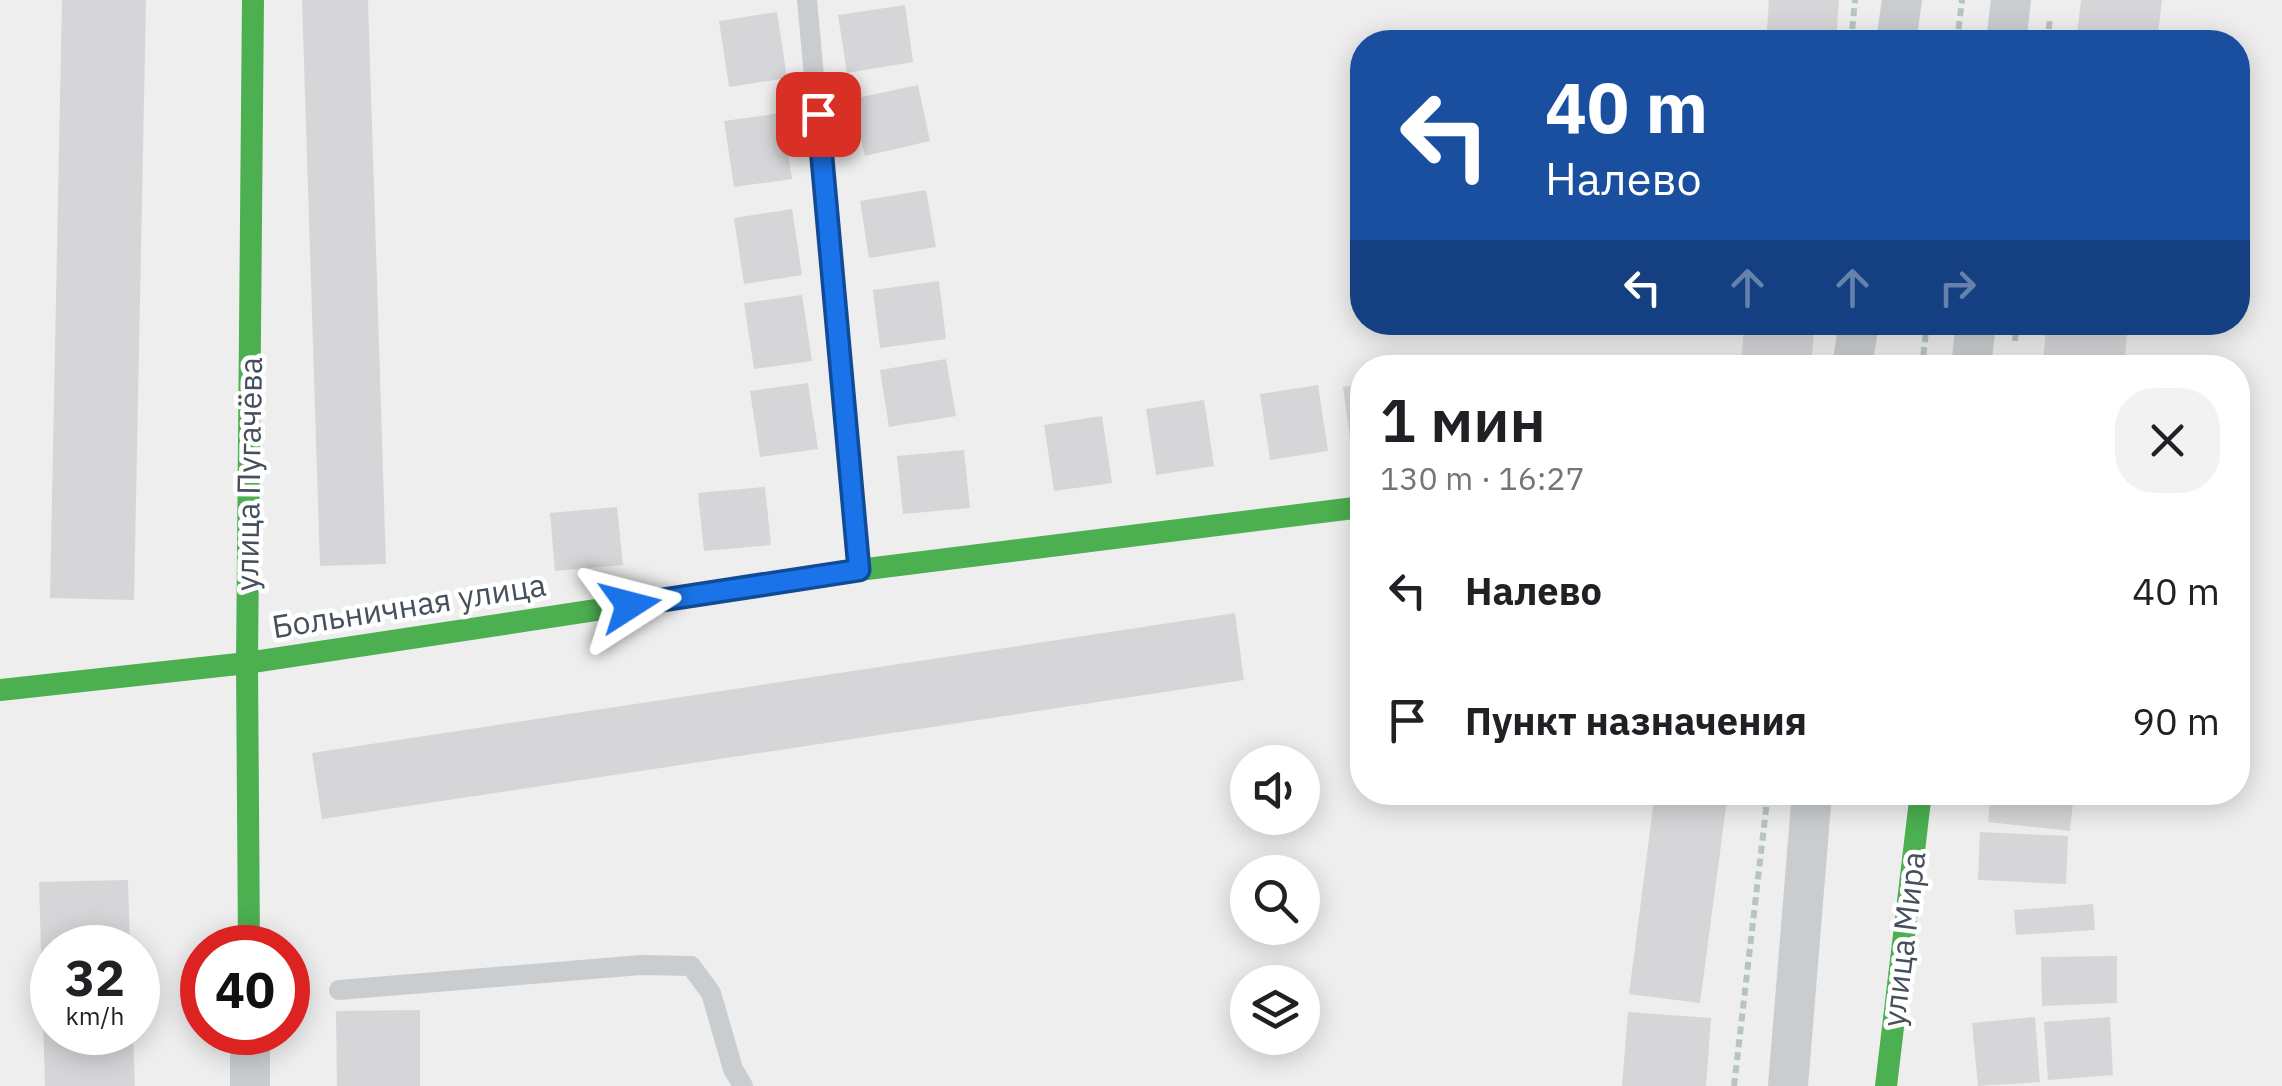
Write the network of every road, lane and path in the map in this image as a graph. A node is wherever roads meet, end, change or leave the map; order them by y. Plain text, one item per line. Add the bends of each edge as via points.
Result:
1 (254, 0) edge
2 (807, 0) edge
3 (1855, 0) edge
4 (1902, 0) edge
5 (1962, 0) edge
6 (2011, 0) edge
7 (1852, 30) edge
8 (1898, 30) edge
9 (1958, 30) edge
10 (2007, 30) edge
11 (1350, 509) edge
12 (859, 570) junction
13 (248, 664) junction
14 (0, 690) edge
15 (1766, 805) edge
16 (1811, 805) edge
17 (1919, 805) edge
18 (249, 925) edge
19 (339, 990) dead end
20 (250, 1055) edge
21 (250, 1086) edge
22 (742, 1086) edge
23 (1734, 1086) edge
24 (1788, 1086) edge
25 (1886, 1086) edge

1 - 13 street, улица Пугачёва
2 - 12 lane
3 - 7 path
4 - 8 street
5 - 9 path
6 - 10 street
11 - 12 street, Больничная улица
12 - 13 street, Больничная улица
13 - 14 street, Больничная улица
13 - 18 street, улица Пугачёва
15 - 23 path
16 - 24 street
17 - 25 street, улица Мира
19 - 22 lane via 692,966 711,993
20 - 21 street

